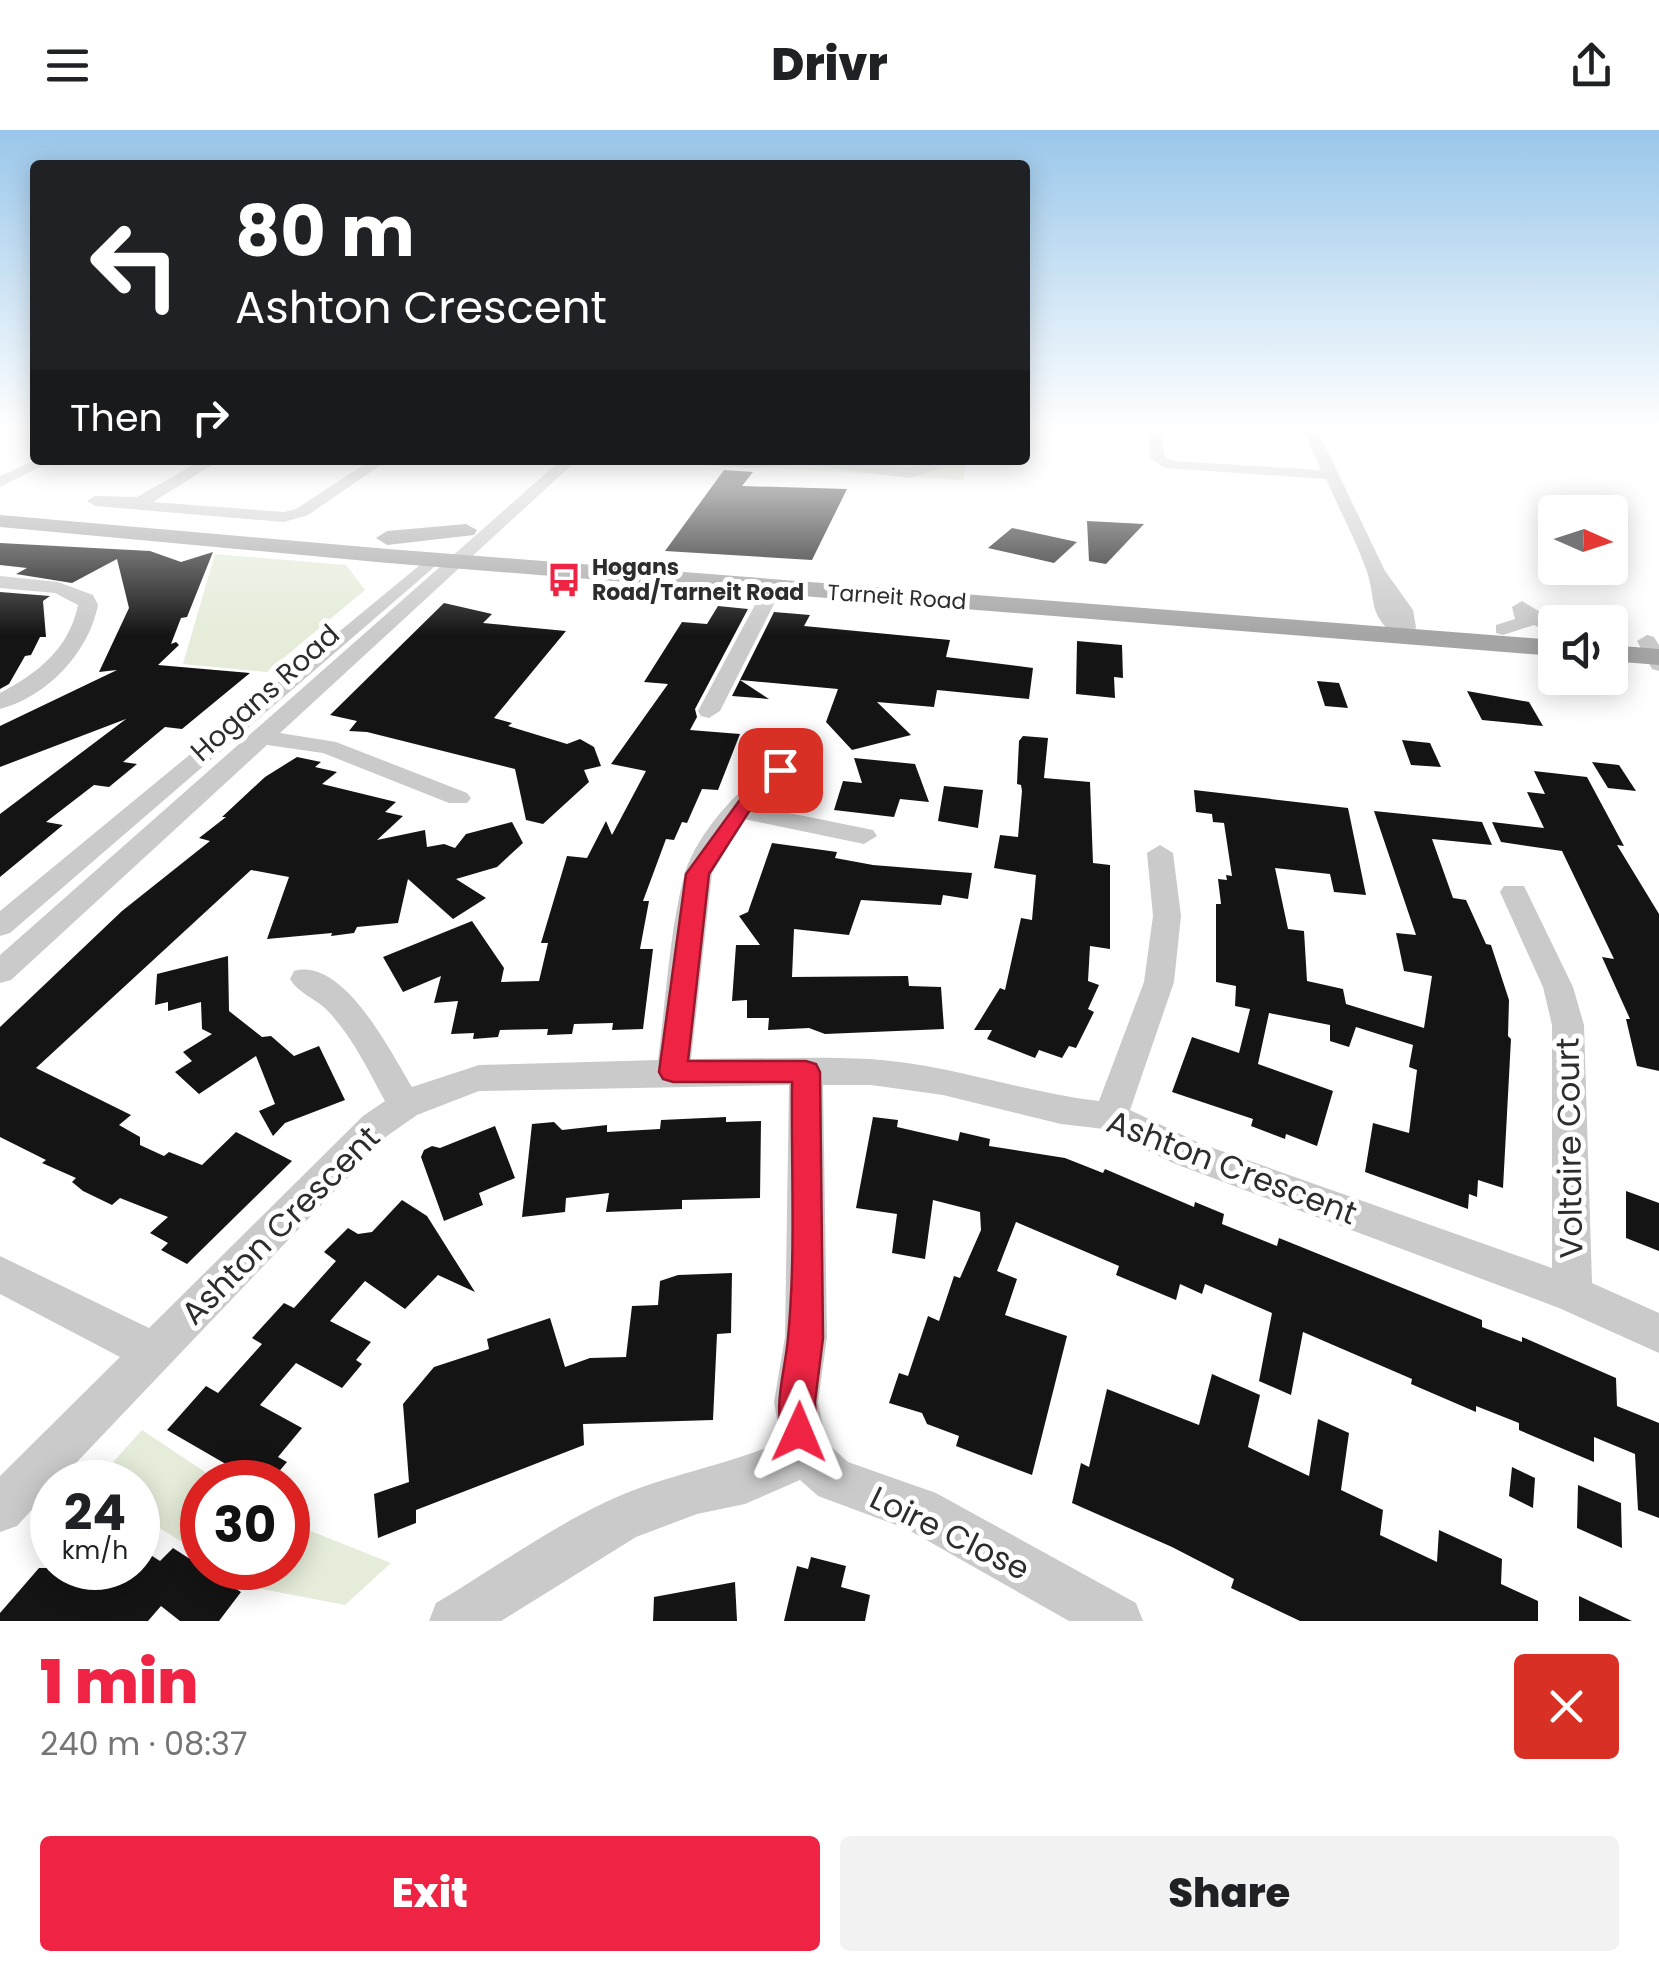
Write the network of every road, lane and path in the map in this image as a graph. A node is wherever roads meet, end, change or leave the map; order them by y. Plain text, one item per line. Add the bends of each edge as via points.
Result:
1 (146, 497) edge
2 (326, 497) edge
3 (503, 497) edge
4 (524, 497) edge
5 (1342, 497) edge
6 (95, 501) dead end
7 (136, 502) junction
8 (0, 509) edge
9 (0, 522) edge
10 (453, 554) junction
11 (388, 556) junction
12 (0, 582) edge
13 (773, 588) junction
14 (376, 606) junction
15 (1400, 626) junction
16 (1538, 631) edge
17 (1628, 643) edge
18 (1538, 646) edge
19 (1628, 652) edge
20 (1656, 652) edge
21 (0, 702) edge
22 (709, 711) dead end
23 (261, 737) junction
24 (798, 763) dead end
25 (458, 798) dead end
26 (740, 810) junction
27 (864, 836) dead end
28 (1160, 853) dead end
29 (1514, 892) dead end
30 (0, 926) edge
31 (0, 972) edge
32 (305, 979) dead end
33 (673, 1072) junction
34 (806, 1072) junction
35 (405, 1106) junction
36 (1111, 1116) junction
37 (0, 1274) edge
38 (1572, 1294) junction
39 (1659, 1333) edge
40 (153, 1352) junction
41 (806, 1454) junction
42 (0, 1510) edge
43 (454, 1621) edge
44 (1118, 1621) edge

1 - 7 street
2 - 7 street via 284,517 143,508
3 - 10 street, Hogans Road
4 - 10 street, Hogans Road
5 - 15 street via 1377,573 1376,592
6 - 7 street
8 - 10 main road via 361,539
9 - 11 main road, Tarneit Road
10 - 11 main road, Tarneit Road
10 - 13 main road, Tarneit Road via 544,569
10 - 14 street, Hogans Road
10 - 15 main road, Tarneit Road
10 - 23 street, Hogans Road
11 - 14 street via 392,569
12 - 21 street via 74,592 88,604 73,647
13 - 15 main road, Tarneit Road
13 - 22 street
14 - 30 street, Hogans Road
15 - 16 main road, Tarneit Road
15 - 18 main road, Tarneit Road
17 - 20 main road
19 - 20 main road
23 - 25 street via 328,747
23 - 31 street, Hogans Road
24 - 26 street via 765,780
26 - 27 street
26 - 33 street via 698,874
28 - 36 street via 1167,916 1159,982
29 - 38 street, Voltaire Court via 1558,987 1568,1025
32 - 35 street via 342,1003
33 - 34 street, Ashton Crescent
33 - 35 street, Ashton Crescent via 478,1078
34 - 36 street, Ashton Crescent via 943,1082
34 - 41 street via 806,1338 796,1402
35 - 40 street, Ashton Crescent via 374,1126
36 - 38 street, Ashton Crescent via 1186,1152
37 - 40 street
38 - 39 street, Ashton Crescent
40 - 42 street, Ashton Crescent
41 - 43 street via 622,1518
41 - 44 street, Loire Close via 834,1480 919,1510

